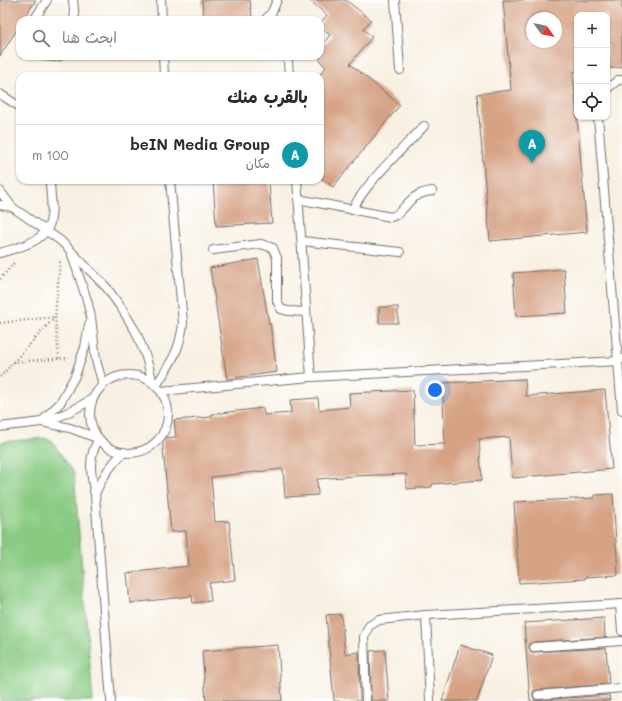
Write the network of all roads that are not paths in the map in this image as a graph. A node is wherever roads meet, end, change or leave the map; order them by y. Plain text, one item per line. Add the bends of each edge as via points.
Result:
1 (47, 0) edge
2 (73, 0) edge
3 (161, 0) edge
4 (277, 0) edge
5 (395, 0) edge
6 (37, 16) edge
7 (75, 16) edge
8 (162, 16) edge
9 (268, 16) edge
10 (163, 60) edge
11 (288, 61) dead end
12 (400, 70) dead end
13 (164, 72) edge
14 (289, 72) edge
15 (622, 80) edge
16 (610, 87) edge
17 (0, 94) edge
18 (16, 104) edge
19 (598, 120) edge
20 (424, 126) dead end
21 (50, 184) edge
22 (170, 184) edge
23 (297, 184) edge
24 (0, 191) edge
25 (432, 191) dead end
26 (298, 199) junction
27 (0, 205) edge
28 (12, 207) junction
29 (352, 210) junction
30 (46, 230) junction
31 (302, 241) junction
32 (213, 250) dead end
33 (71, 252) junction
34 (400, 252) dead end
35 (0, 254) edge
36 (306, 312) junction
37 (91, 317) junction
38 (620, 360) edge
39 (311, 377) junction
40 (103, 385) junction
41 (157, 387) junction
42 (92, 399) junction
43 (622, 410) edge
44 (41, 422) junction
45 (0, 427) edge
46 (98, 438) junction
47 (124, 452) junction
48 (95, 495) junction
49 (621, 604) edge
50 (426, 615) junction
51 (622, 631) edge
52 (622, 641) edge
53 (534, 647) dead end
54 (622, 688) edge
55 (538, 695) dead end
56 (111, 701) edge
57 (366, 701) edge
58 (430, 701) edge

1 - 6 lane
2 - 7 lane
3 - 8 lane
4 - 9 lane
5 - 12 lane
10 - 13 lane
11 - 14 lane
15 - 16 lane
17 - 18 lane
19 - 38 lane
20 - 29 lane via 370,184
21 - 30 lane via 51,217
22 - 41 lane via 183,323 177,352
23 - 26 lane
24 - 28 lane
25 - 29 lane via 410,200 394,216
26 - 29 lane
26 - 31 lane
27 - 28 lane
28 - 30 lane
30 - 33 lane
30 - 35 lane via 37,240
31 - 34 lane
31 - 36 lane
32 - 36 lane via 262,244 273,248 277,258 277,301 281,309
33 - 37 lane
33 - 41 lane via 98,279 122,309 136,332
36 - 39 lane
37 - 40 lane via 96,360
37 - 44 lane via 75,376 60,403
38 - 39 lane
38 - 43 lane
39 - 41 lane
40 - 41 lane via 118,376 136,375
40 - 42 lane
41 - 47 lane via 167,405 167,420 162,434 152,445 138,452
42 - 44 lane via 76,409
42 - 46 lane via 90,419 92,429
44 - 45 lane
44 - 46 lane via 70,428
46 - 47 lane via 110,448
46 - 48 lane via 90,464
47 - 48 lane via 106,471
48 - 56 lane
49 - 50 lane
49 - 51 lane
50 - 57 lane via 379,620 369,626 364,637
50 - 58 lane
52 - 53 lane
54 - 55 lane

